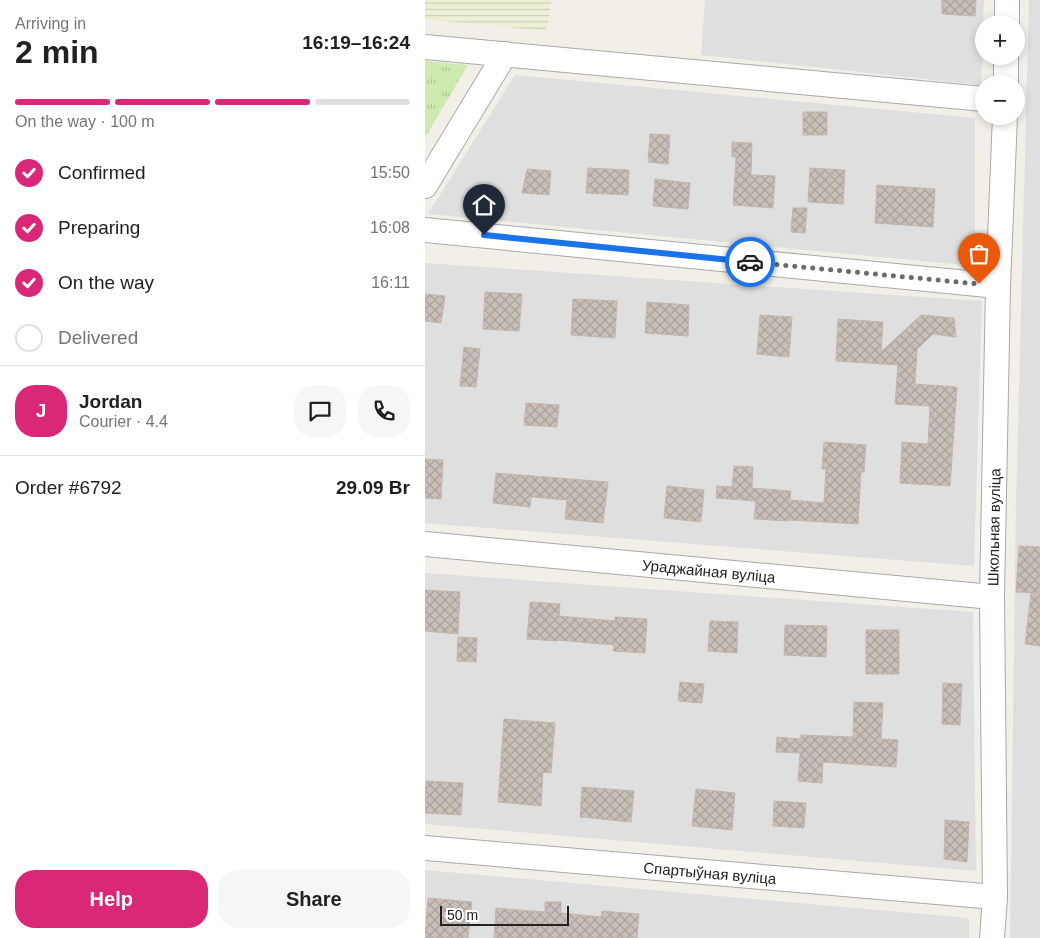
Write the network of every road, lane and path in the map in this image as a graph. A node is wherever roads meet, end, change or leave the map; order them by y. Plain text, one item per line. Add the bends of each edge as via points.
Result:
1 (1007, 0) edge
2 (1007, 15) edge
3 (425, 47) edge
4 (505, 54) junction
5 (975, 98) edge
6 (1005, 125) edge
7 (425, 186) edge
8 (425, 230) edge
9 (998, 286) junction
10 (425, 544) edge
11 (992, 597) junction
12 (425, 848) edge
13 (995, 897) junction
14 (992, 938) edge

1 - 2 street
3 - 4 street
4 - 5 street
4 - 7 street
6 - 9 street, Школьная вуліца
8 - 9 street
9 - 11 street, Школьная вуліца
10 - 11 street, Ураджайная вуліца
11 - 13 street, Школьная вуліца
12 - 13 street, Спартыўная вуліца
13 - 14 street, Школьная вуліца

